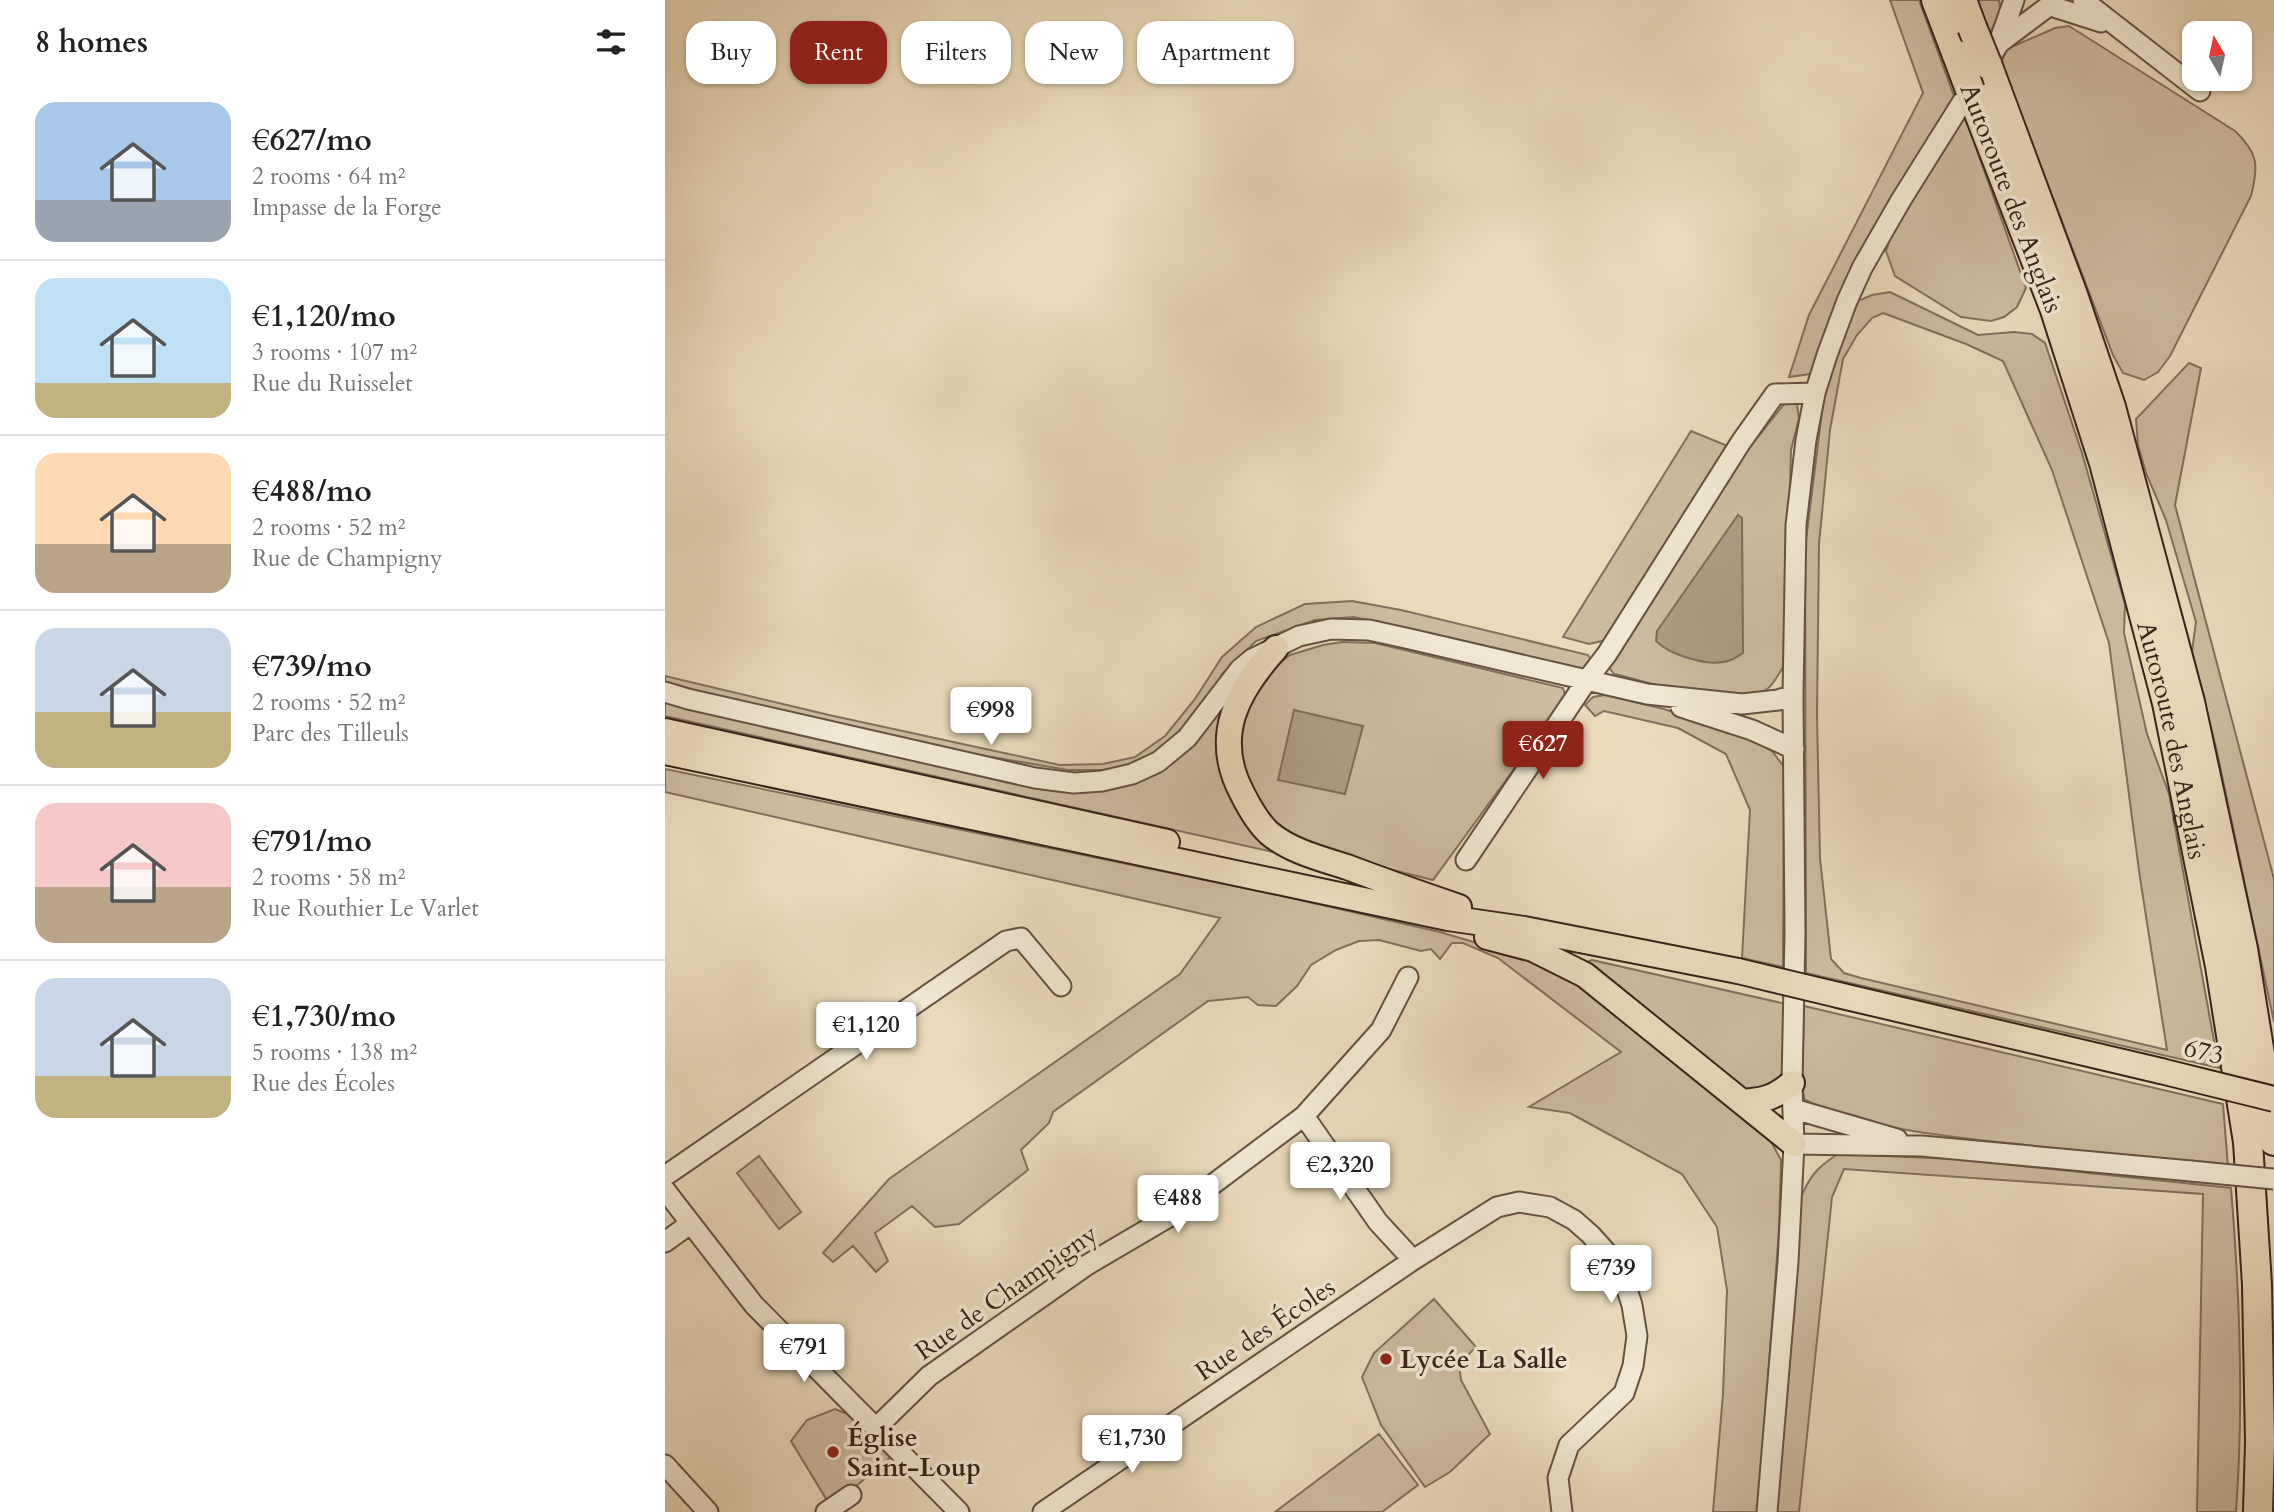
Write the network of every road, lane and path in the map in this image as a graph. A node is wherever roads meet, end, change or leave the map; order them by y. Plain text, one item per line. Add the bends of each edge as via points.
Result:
1 (1936, 0) edge
2 (1962, 0) edge
3 (2014, 0) edge
4 (2022, 0) edge
5 (2083, 0) edge
6 (2055, 5) edge
7 (2118, 29) junction
8 (1998, 44) junction
9 (2182, 77) edge
10 (1815, 393) junction
11 (1276, 648) junction
12 (1587, 680) junction
13 (665, 692) edge
14 (1647, 694) junction
15 (1793, 695) junction
16 (665, 731) edge
17 (1794, 749) junction
18 (665, 752) edge
19 (1466, 860) dead end
20 (1328, 893) junction
21 (1459, 907) junction
22 (1524, 929) junction
23 (1408, 977) dead end
24 (1061, 986) dead end
25 (1792, 1083) junction
26 (2274, 1098) edge
27 (1742, 1102) junction
28 (1794, 1109) junction
29 (1304, 1116) junction
30 (2274, 1141) edge
31 (1794, 1144) junction
32 (1922, 1146) junction
33 (665, 1176) edge
34 (2274, 1179) edge
35 (665, 1190) edge
36 (689, 1222) junction
37 (665, 1242) edge
38 (1413, 1260) junction
39 (876, 1428) junction
40 (665, 1465) edge
41 (851, 1496) dead end
42 (708, 1512) edge
43 (827, 1512) edge
44 (959, 1512) edge
45 (1043, 1512) edge
46 (1562, 1512) edge
47 (1767, 1512) edge
48 (2258, 1512) edge

1 - 48 highway, Autoroute des Anglais, bridge via 2055,310 2104,463 2167,703 2220,966 2248,1142 2257,1285
2 - 30 highway, Autoroute des Anglais, bridge via 2111,407 2190,702 2243,949
3 - 8 street
4 - 6 street via 2035,7
5 - 7 street
6 - 7 street
6 - 8 street
7 - 9 street
8 - 10 street via 1862,268
10 - 12 street via 1776,394
10 - 15 street via 1796,525
11 - 12 street via 1314,632 1369,630
11 - 13 street via 1240,669 1187,738 1158,762 1102,781 1035,778
11 - 21 main road via 1246,684 1228,746 1237,784 1258,820 1270,833 1313,855
12 - 14 street
12 - 19 street
14 - 15 street via 1742,704
14 - 17 street
15 - 17 street
16 - 21 main road
17 - 25 street
18 - 20 main road
20 - 22 main road
20 - 27 main road via 1533,949 1558,961 1585,975
21 - 22 main road
22 - 26 main road, 673, bridge via 1738,971
23 - 29 street, Rue de Champigny via 1381,1030
24 - 33 street via 1021,939 1006,941
25 - 27 main road via 1766,1100
25 - 28 street
27 - 31 main road
28 - 31 street
28 - 32 street
29 - 38 street via 1378,1222
29 - 39 street, Rue de Champigny via 1172,1215 1087,1265 929,1376
31 - 32 street
31 - 47 street
32 - 34 street, bridge
35 - 36 street
36 - 37 street
36 - 39 street via 754,1305
38 - 45 street, Rue des Écoles
38 - 46 street, Rue des Écoles via 1497,1207 1519,1202 1551,1207 1574,1220 1607,1253 1623,1277 1637,1336 1633,1366 1624,1393 1569,1445 1557,1478
39 - 44 street
40 - 42 street
41 - 43 street

